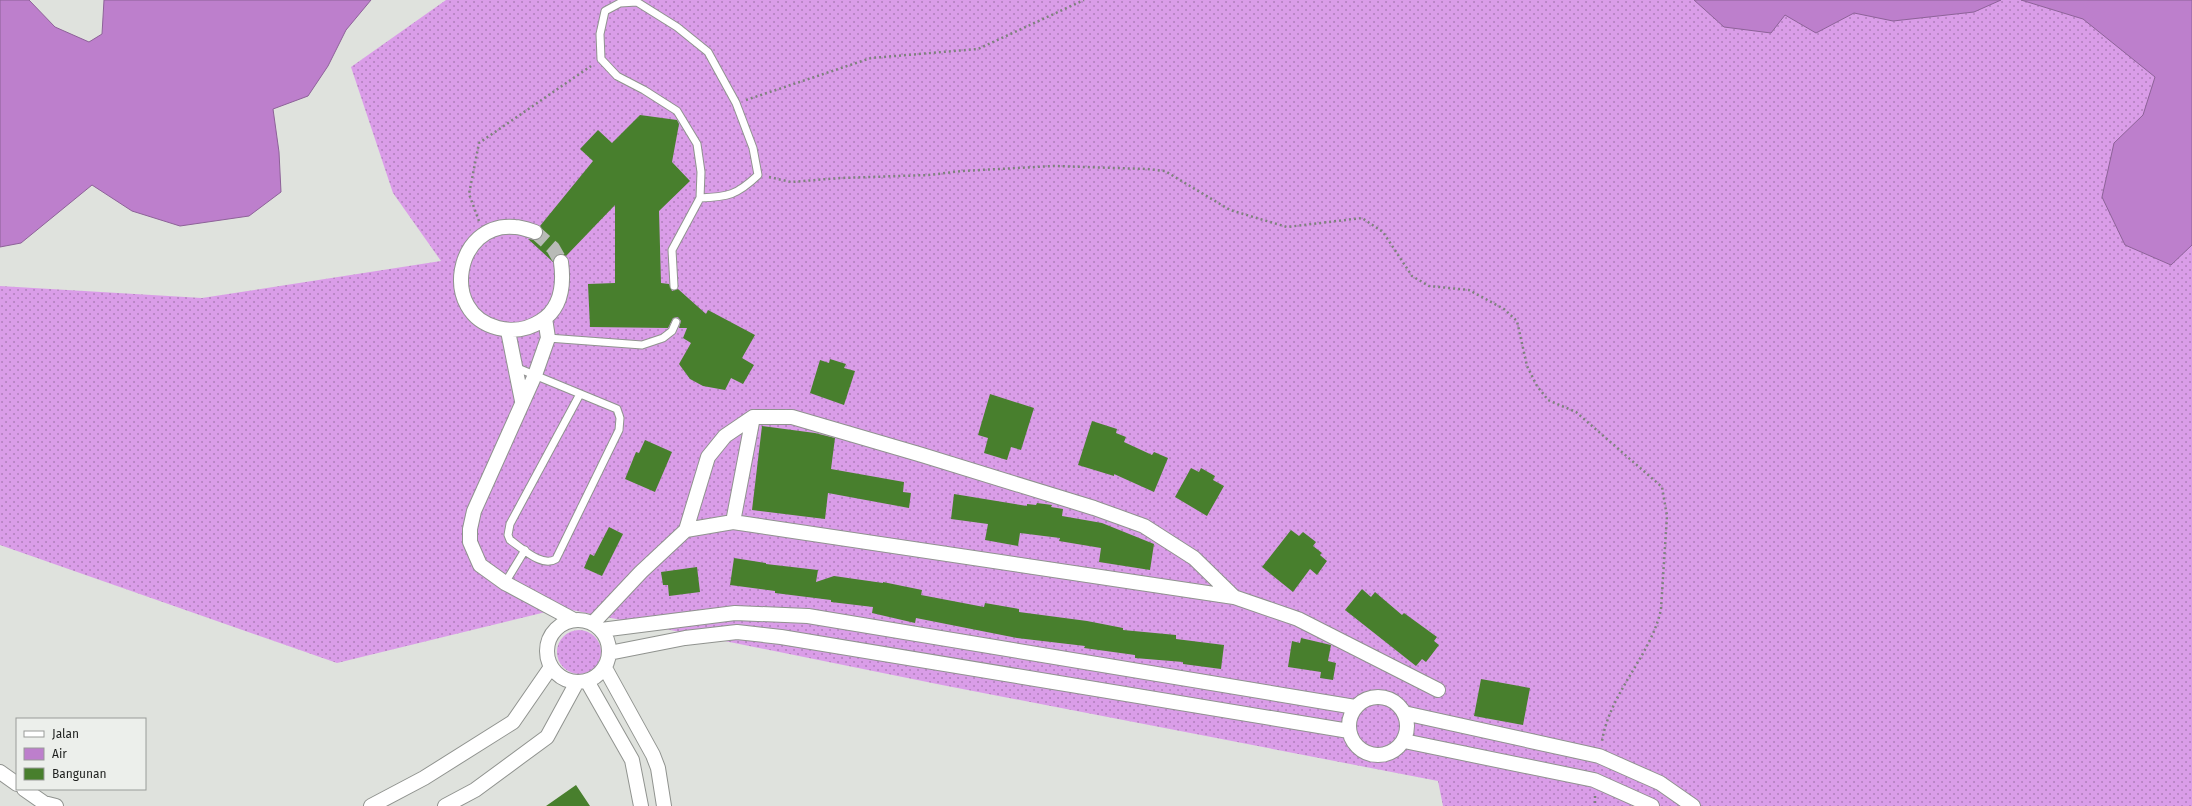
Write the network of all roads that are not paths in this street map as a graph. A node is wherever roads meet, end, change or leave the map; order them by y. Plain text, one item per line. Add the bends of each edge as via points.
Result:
1 (700, 198) junction
2 (535, 232) tunnel mouth
3 (561, 262) tunnel mouth
4 (674, 286) dead end
5 (545, 318) junction
6 (676, 322) dead end
7 (508, 331) junction
8 (548, 338) junction
9 (514, 367) junction
10 (534, 375) junction
11 (580, 394) junction
12 (522, 401) junction
13 (753, 417) junction
14 (733, 522) junction
15 (686, 530) junction
16 (525, 550) junction
17 (505, 583) junction
18 (1234, 597) junction
19 (574, 620) junction
20 (597, 627) junction
21 (609, 653) junction
22 (551, 667) junction
23 (605, 668) junction
24 (582, 682) junction
25 (1438, 690) dead end
26 (1355, 707) junction
27 (1404, 713) junction
28 (1349, 731) junction
29 (1404, 741) junction
30 (1599, 756) junction
31 (0, 772) edge
32 (1594, 780) junction
33 (16, 783) edge
34 (25, 790) edge
35 (56, 806) edge
36 (371, 806) edge
37 (445, 806) edge
38 (641, 806) edge
39 (664, 806) edge
40 (1652, 806) edge
41 (1693, 806) edge

1 - 1 lane via 701,172 697,144 678,111 617,76 601,59 600,34 605,11 620,3 637,2 678,27 708,52 736,103 753,148 758,175 743,189 723,197
1 - 4 lane via 672,250
2 - 7 street via 514,226 498,228 483,235 470,248 462,264 460,282 464,300 475,316 490,326
3 - 5 street via 562,292 555,307
5 - 7 street via 534,326
5 - 8 street
6 - 8 lane via 672,331 663,338 642,345
7 - 9 street
8 - 10 street
9 - 10 lane
9 - 12 street
10 - 11 lane
10 - 12 street
11 - 16 lane via 510,524 510,540
11 - 16 lane via 617,409 620,418 619,430 556,559 544,562
12 - 17 street via 474,511 470,529 470,542 480,565
13 - 14 street
13 - 15 street via 725,436 708,457
13 - 18 street via 792,417 1042,492 1144,526 1194,558
14 - 15 street
14 - 18 street
15 - 20 street via 641,572
16 - 17 lane
17 - 19 street
18 - 25 street via 1298,619
19 - 20 street via 584,620
19 - 22 street via 564,623 550,638 547,658
20 - 21 street via 607,638
20 - 26 street via 735,613 808,616
21 - 23 street
21 - 28 street via 685,638 737,632 781,637
22 - 24 street via 567,680
22 - 36 street via 513,722 424,778
23 - 24 street via 596,676
23 - 39 street via 653,755 658,768
24 - 37 street via 547,737 475,790
24 - 38 street via 632,760
26 - 27 street via 1371,697 1381,696 1398,704
26 - 28 street via 1350,715
27 - 29 street via 1407,731
27 - 30 street
28 - 29 street via 1357,747 1373,756 1391,753
29 - 32 street
30 - 32 street
30 - 41 street via 1660,783
31 - 33 street
32 - 40 street
34 - 35 street via 44,803

